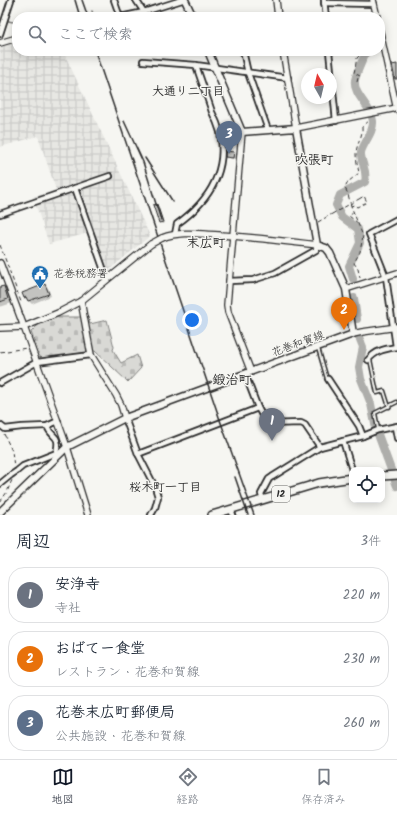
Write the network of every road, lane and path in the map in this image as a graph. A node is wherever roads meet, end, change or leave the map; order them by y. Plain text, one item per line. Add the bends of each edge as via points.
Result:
1 (11, 0) edge
2 (114, 0) edge
3 (136, 0) edge
4 (184, 0) edge
5 (276, 0) edge
6 (324, 2) edge
7 (374, 2) edge
8 (118, 12) edge
9 (144, 12) joint
10 (190, 12) edge
11 (277, 12) edge
12 (325, 12) edge
13 (376, 12) edge
14 (0, 34) edge
15 (12, 39) edge
16 (0, 43) edge
17 (385, 54) edge
18 (210, 56) edge
19 (244, 56) edge
20 (285, 56) edge
21 (330, 56) edge
22 (359, 56) edge
23 (143, 60) dead end
24 (196, 65) junction
25 (215, 68) junction
26 (248, 73) junction
27 (288, 78) junction
28 (357, 82) dead end
29 (397, 108) edge
30 (370, 120) dead end
31 (336, 121) junction
32 (296, 128) junction
33 (268, 130) junction
34 (242, 132) junction
35 (110, 176) dead end
36 (75, 188) junction
37 (351, 206) junction
38 (354, 211) junction
39 (0, 214) edge
40 (397, 219) edge
41 (359, 224) junction
42 (312, 225) junction
43 (175, 234) junction
44 (232, 236) junction
45 (0, 245) edge
46 (317, 245) junction
47 (0, 263) edge
48 (397, 273) edge
49 (386, 277) junction
50 (107, 279) junction
51 (361, 280) dead end
52 (229, 281) junction
53 (346, 289) junction
54 (81, 301) junction
55 (22, 306) dead end
56 (24, 327) junction
57 (395, 327) edge
58 (0, 328) edge
59 (353, 334) junction
60 (318, 347) junction
61 (396, 347) edge
62 (28, 348) dead end
63 (0, 352) edge
64 (91, 355) junction
65 (369, 359) joint
66 (37, 362) junction
67 (248, 373) junction
68 (328, 379) joint
69 (0, 383) edge
70 (397, 402) edge
71 (258, 408) junction
72 (389, 408) junction
73 (125, 418) junction
74 (58, 421) junction
75 (1, 426) edge
76 (47, 426) junction
77 (396, 426) edge
78 (376, 430) junction
79 (363, 436) junction
80 (397, 438) edge
81 (343, 441) junction
82 (67, 447) junction
83 (320, 447) junction
84 (138, 454) junction
85 (351, 467) edge
86 (14, 474) junction
87 (397, 475) edge
88 (385, 476) edge
89 (349, 478) edge
90 (0, 484) edge
91 (263, 500) junction
92 (0, 502) edge
93 (0, 512) edge
94 (232, 512) edge
95 (88, 515) edge
96 (151, 515) edge
97 (212, 515) edge

1 - 14 street
2 - 8 street
3 - 9 street
4 - 9 street
4 - 10 main road
5 - 11 street
6 - 7 street
6 - 12 street
7 - 13 street
15 - 16 street
17 - 29 street
18 - 25 main road
19 - 26 street
20 - 27 street
21 - 31 street
22 - 28 path via 354,73 360,76
23 - 24 street
24 - 25 street
24 - 43 street via 220,131 221,159 213,186 198,206 177,224
25 - 26 street
25 - 34 main road
26 - 27 street
26 - 33 street
27 - 32 street
29 - 31 street
30 - 37 path via 362,126 363,134 357,147 359,173 344,188
31 - 32 street
32 - 33 main road
32 - 42 main road
33 - 34 main road
34 - 44 street
35 - 36 street
36 - 39 street
36 - 50 street
37 - 38 path
37 - 42 path, bridge via 367,202 364,196
38 - 41 path
38 - 41 path via 350,216
40 - 49 street via 369,234
41 - 51 path via 363,242 354,263
42 - 46 main road
43 - 44 street
43 - 50 street, bridge via 151,244
44 - 46 street
44 - 52 street
45 - 55 path
46 - 52 street via 316,250 275,273 253,280
46 - 53 main road via 326,248 330,253
47 - 56 street
48 - 49 street
49 - 53 street
49 - 57 street
50 - 54 street
52 - 67 street via 228,312
53 - 59 main road
54 - 56 street
54 - 64 street
56 - 58 street
56 - 66 street
57 - 59 street
57 - 61 street
59 - 60 main road, 花巻和賀線
60 - 67 main road, 花巻和賀線
60 - 68 lane
61 - 65 street via 382,349
62 - 63 path
64 - 66 street
64 - 73 street via 116,395
65 - 72 lane via 377,393 384,391
66 - 69 street
66 - 74 street
67 - 71 street
67 - 73 main road, 花巻和賀線
68 - 79 street
70 - 72 lane
71 - 83 street via 267,424 295,422 305,425
71 - 84 street
72 - 78 lane via 375,413
73 - 82 main road, 花巻和賀線
73 - 84 street
74 - 76 street
74 - 82 street
75 - 76 street via 5,429
75 - 86 path via 12,452
76 - 86 street via 58,443 56,453 23,466
77 - 78 street
77 - 80 street
78 - 79 street
79 - 81 street
81 - 83 street
81 - 85 street
82 - 93 main road, 花巻和賀線
82 - 95 street
83 - 91 street via 269,479 261,494
84 - 96 street via 158,497
86 - 90 street
86 - 92 path
87 - 88 main road
89 - 91 main road, 12 via 319,483
91 - 94 main road, 12
94 - 97 main road, 12

